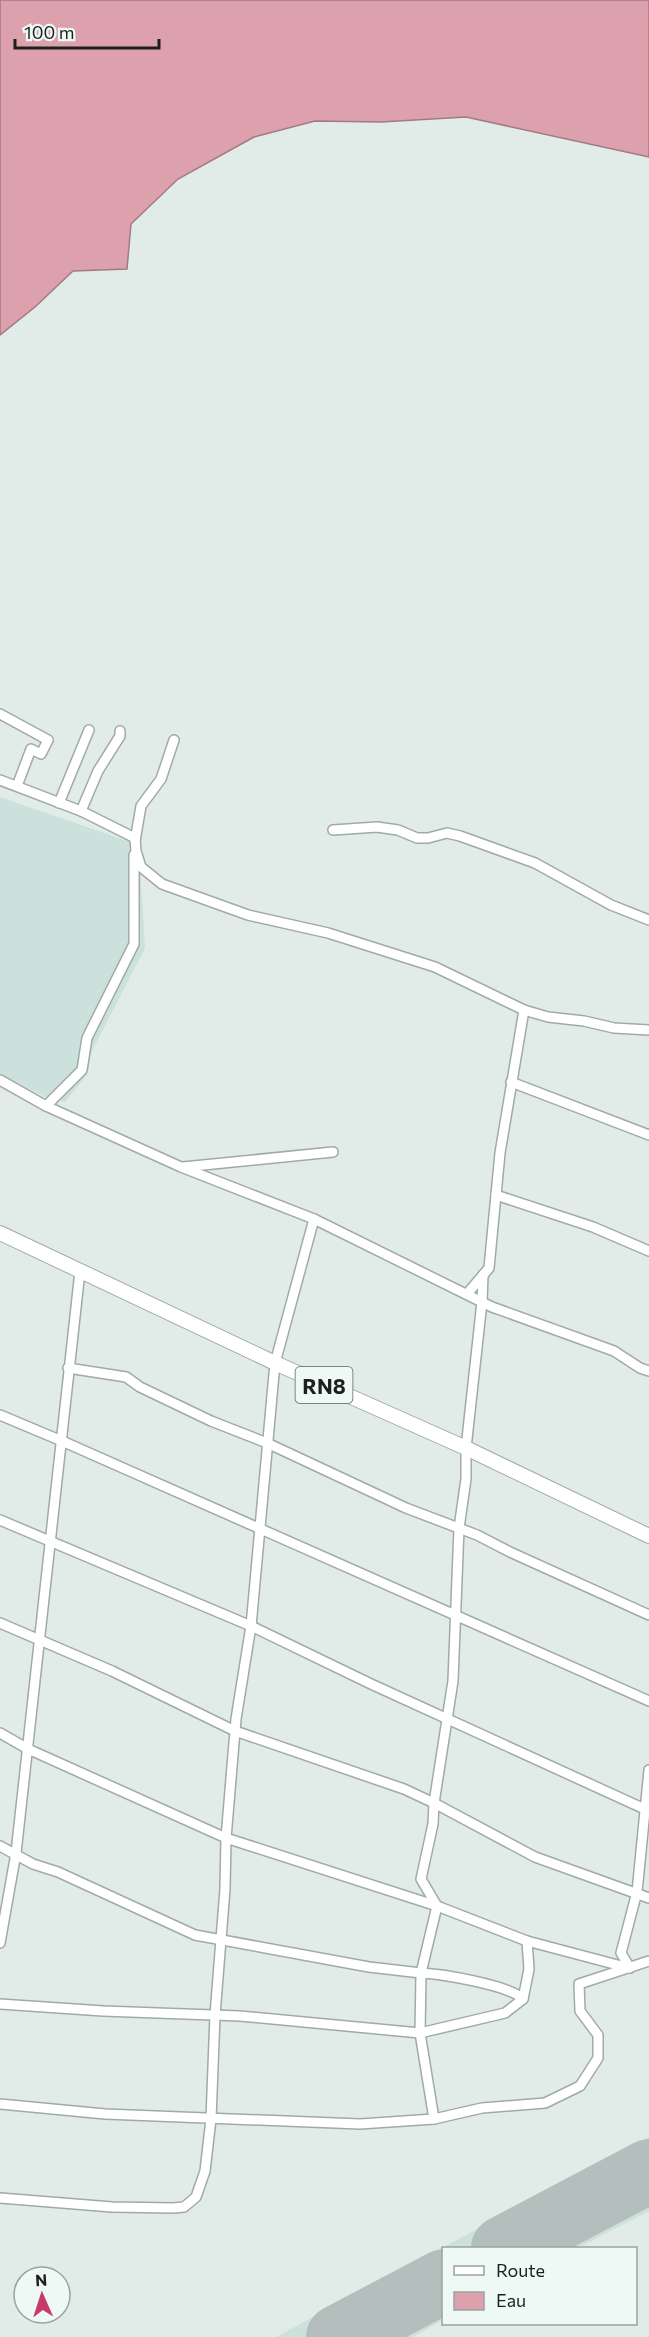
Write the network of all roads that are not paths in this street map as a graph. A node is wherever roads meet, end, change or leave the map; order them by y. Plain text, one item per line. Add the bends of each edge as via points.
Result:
1 (0, 714) edge
2 (89, 730) dead end
3 (120, 731) dead end
4 (174, 740) dead end
5 (0, 780) edge
6 (17, 786) junction
7 (59, 803) junction
8 (81, 811) junction
9 (333, 830) dead end
10 (135, 838) junction
11 (649, 920) edge
12 (524, 1010) junction
13 (649, 1030) edge
14 (0, 1080) edge
15 (511, 1082) junction
16 (46, 1106) junction
17 (649, 1135) edge
18 (333, 1152) dead end
19 (181, 1167) junction
20 (496, 1195) junction
21 (314, 1219) junction
22 (0, 1233) edge
23 (649, 1251) edge
24 (80, 1271) junction
25 (483, 1275) junction
26 (467, 1294) junction
27 (482, 1302) junction
28 (275, 1364) junction
29 (68, 1368) junction
30 (649, 1371) edge
31 (0, 1415) edge
32 (62, 1441) junction
33 (267, 1443) junction
34 (466, 1448) junction
35 (0, 1520) edge
36 (459, 1528) junction
37 (260, 1529) junction
38 (649, 1536) edge
39 (50, 1541) junction
40 (455, 1615) junction
41 (649, 1615) edge
42 (0, 1623) edge
43 (250, 1626) junction
44 (40, 1639) junction
45 (649, 1701) edge
46 (447, 1717) junction
47 (235, 1731) junction
48 (0, 1733) edge
49 (28, 1749) junction
50 (649, 1770) edge
51 (434, 1803) junction
52 (647, 1810) edge
53 (226, 1838) junction
54 (0, 1846) edge
55 (16, 1853) junction
56 (637, 1892) junction
57 (649, 1898) edge
58 (437, 1906) junction
59 (221, 1941) junction
60 (527, 1941) junction
61 (0, 1943) edge
62 (649, 1961) edge
63 (630, 1968) junction
64 (421, 1973) junction
65 (523, 1999) junction
66 (0, 2004) edge
67 (215, 2015) junction
68 (420, 2033) junction
69 (0, 2104) edge
70 (211, 2119) junction
71 (434, 2119) junction
72 (0, 2198) edge

1 - 6 street via 48,740 41,754 31,749
2 - 7 street
3 - 8 street
4 - 10 street via 161,779 141,806
5 - 6 street
6 - 7 street
7 - 8 street
8 - 10 street
9 - 11 street via 377,827 417,838 447,833 460,836 535,863 611,905
10 - 12 street via 141,867 162,884 248,915 328,933 435,967
10 - 16 street via 134,944 87,1038 82,1070
12 - 13 street via 614,1028
12 - 15 street
14 - 16 street
15 - 17 street
15 - 20 street
16 - 19 street
18 - 19 street
19 - 21 street
20 - 23 street
20 - 25 street via 489,1268
21 - 26 street
21 - 28 street
22 - 24 main road, RN8
24 - 28 main road, RN8
24 - 29 street
25 - 26 street
25 - 27 street
26 - 27 street
27 - 30 street via 614,1351
27 - 34 street
28 - 33 street
28 - 34 main road, RN8
29 - 32 street
29 - 33 street via 126,1377 210,1421
31 - 32 street
32 - 37 street
32 - 39 street
33 - 36 street via 406,1509
33 - 37 street
34 - 36 street
34 - 38 main road, RN8
35 - 39 street
36 - 40 street
36 - 41 street
37 - 40 street
37 - 43 street
39 - 43 street
39 - 44 street
40 - 45 street
40 - 46 street via 453,1681
42 - 44 street
43 - 46 street
43 - 47 street
44 - 47 street
44 - 49 street
46 - 51 street
46 - 52 street
47 - 51 street
47 - 53 street
48 - 49 street
49 - 53 street
49 - 55 street
50 - 52 street
51 - 56 street via 535,1857
51 - 58 street via 421,1879
52 - 56 street
53 - 58 street
53 - 59 street
54 - 55 street
55 - 59 street via 195,1935
55 - 61 street
56 - 57 street
56 - 63 street via 621,1953
58 - 60 street
58 - 64 street
59 - 64 street
59 - 67 street
60 - 63 street
60 - 65 street via 529,1969
62 - 63 street
63 - 71 street via 579,1984 580,2011 598,2035 598,2058 580,2086 545,2103 482,2108
64 - 65 street via 483,1983
64 - 68 street
65 - 68 street via 505,2013
66 - 67 street
67 - 68 street
67 - 70 street
68 - 71 street
69 - 70 street
70 - 71 street via 360,2124
70 - 72 street via 205,2171 196,2197 184,2206 112,2207

